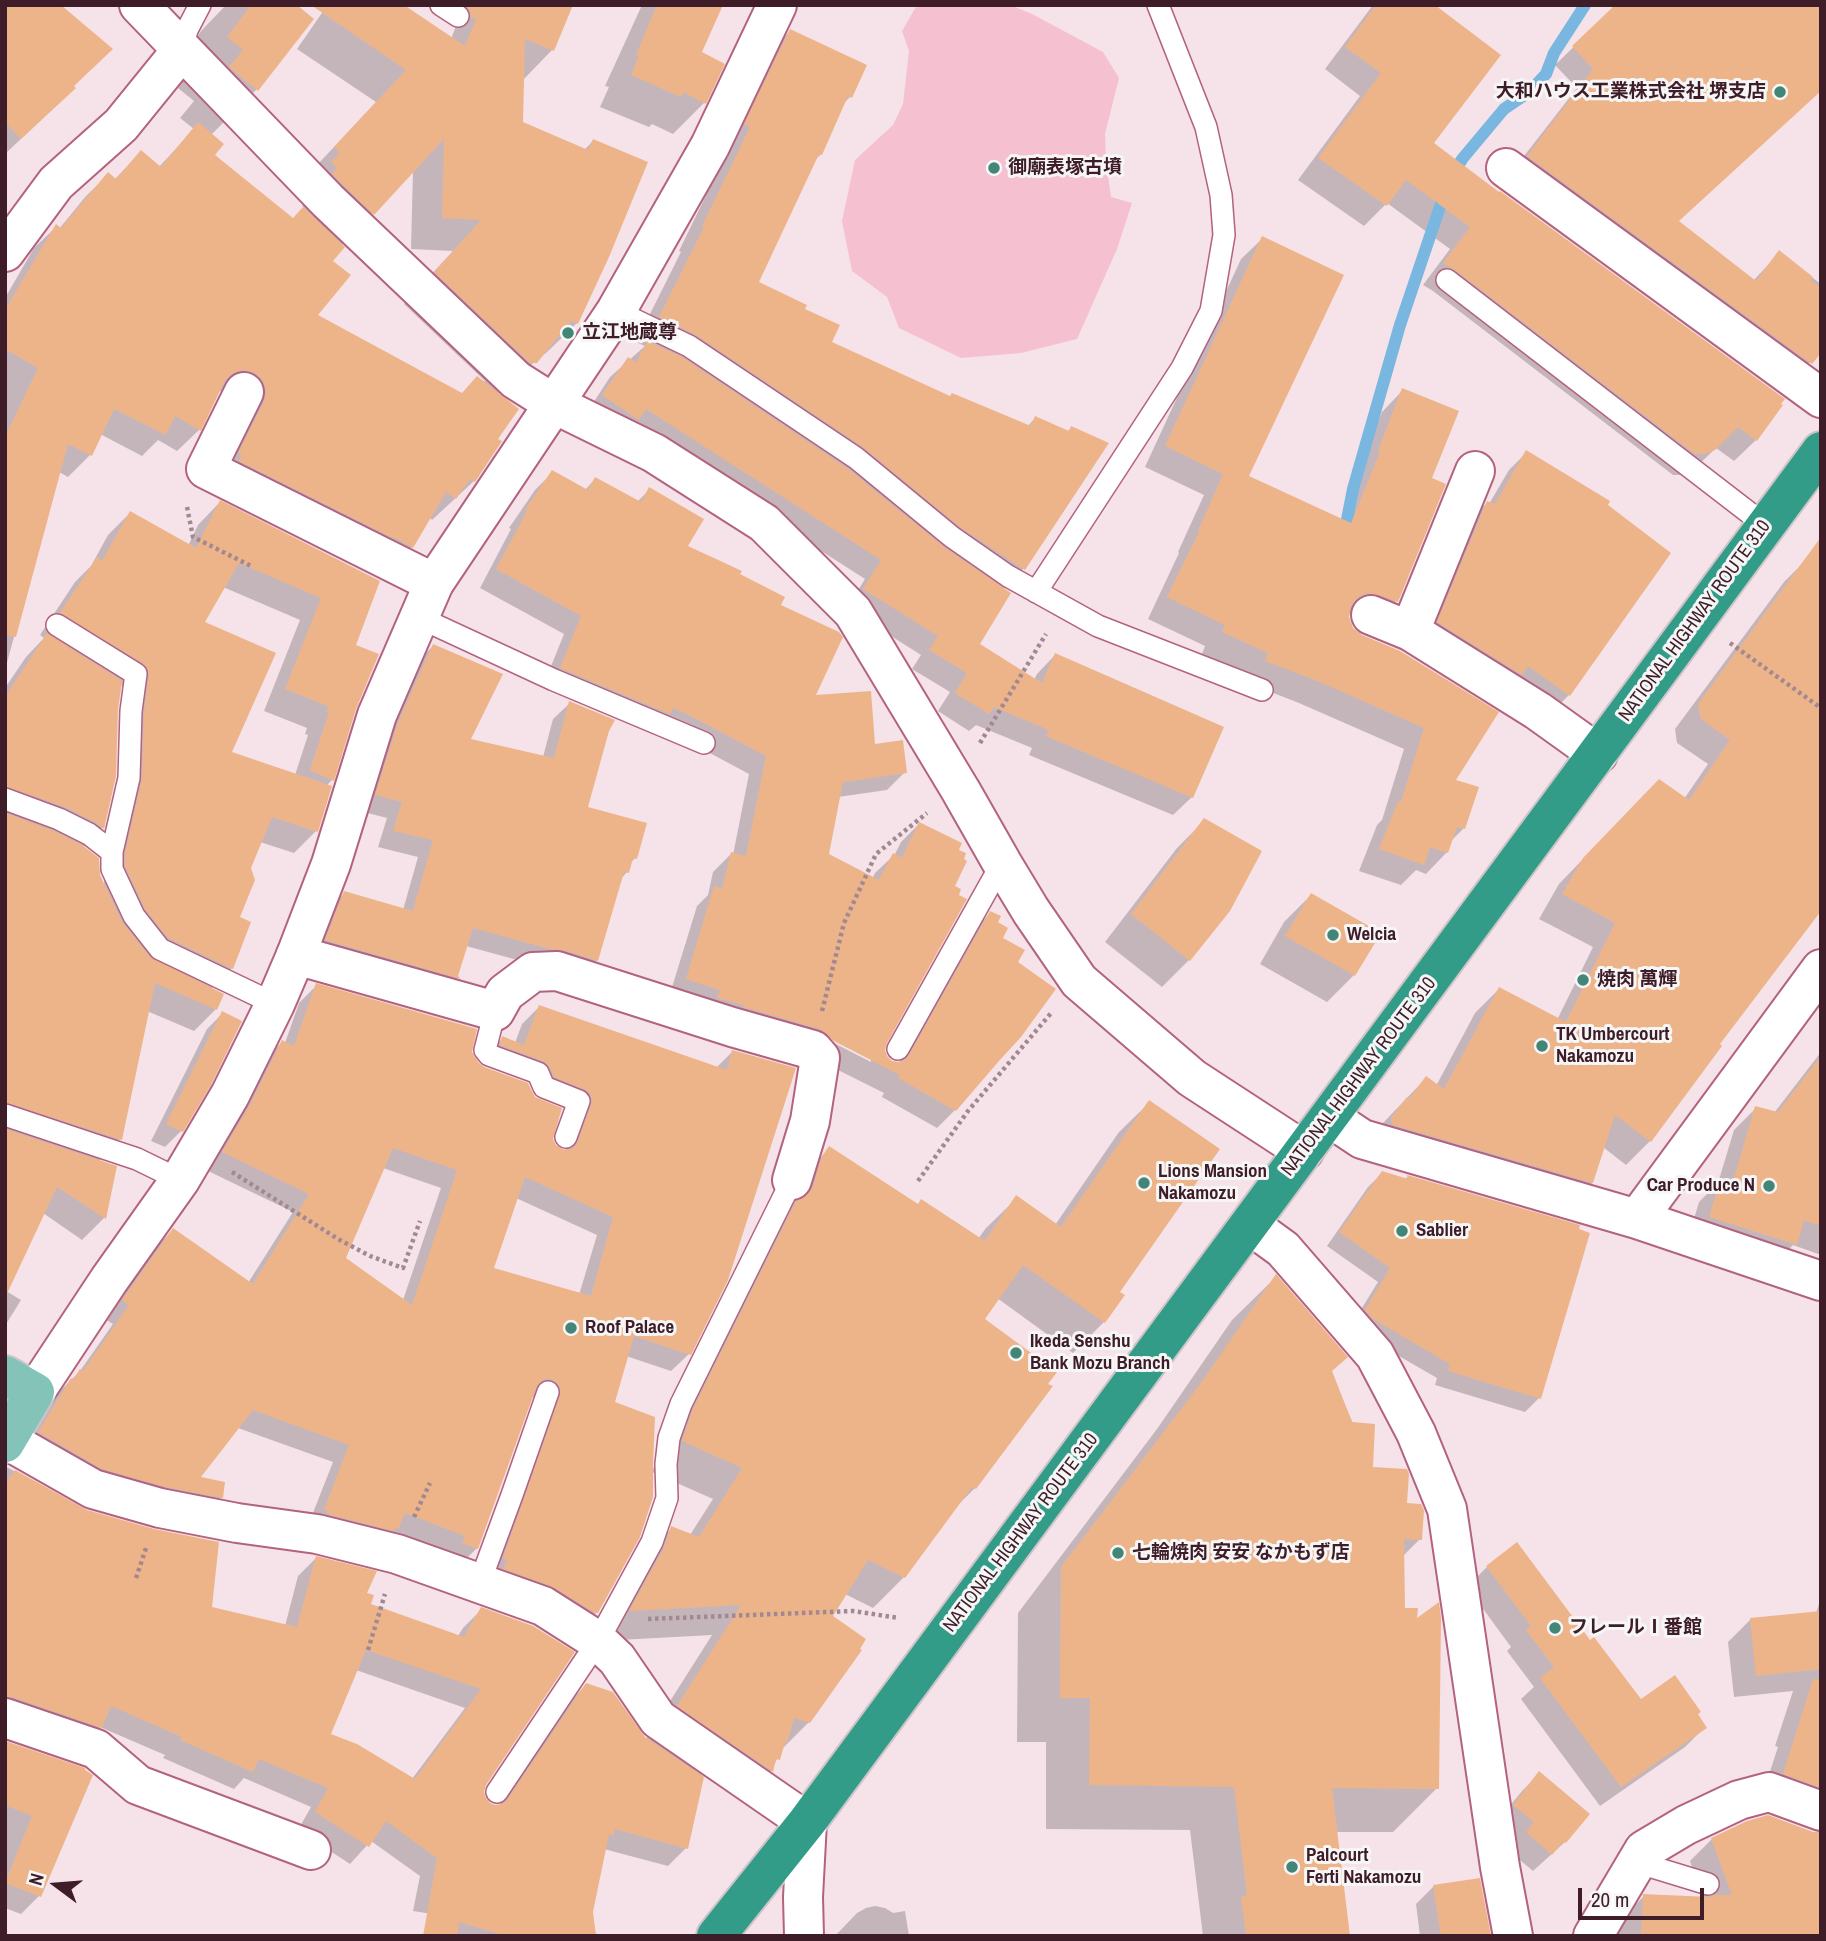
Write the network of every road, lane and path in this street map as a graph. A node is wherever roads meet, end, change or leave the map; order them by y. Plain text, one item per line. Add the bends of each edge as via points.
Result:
1 (139, 5) edge
2 (200, 5) edge
3 (777, 5) edge
4 (1157, 5) edge
5 (181, 51) junction
6 (1506, 168) dead end
7 (5, 252) edge
8 (1447, 280) dead end
9 (616, 311) junction
10 (244, 392) dead end
11 (1821, 398) edge
12 (554, 404) junction
13 (1821, 451) edge
14 (1475, 471) dead end
15 (186, 502) dead end
16 (1765, 525) junction
17 (251, 566) dead end
18 (435, 583) junction
19 (1036, 592) junction
20 (1062, 606) junction
21 (1371, 615) dead end
22 (418, 617) junction
23 (57, 625) dead end
24 (1410, 631) junction
25 (1730, 643) dead end
26 (1262, 690) dead end
27 (1821, 708) edge
28 (704, 743) dead end
29 (1598, 754) junction
30 (947, 794) junction
31 (5, 799) edge
32 (112, 852) junction
33 (1002, 863) junction
34 (296, 956) junction
35 (1821, 969) edge
36 (1079, 981) junction
37 (275, 1004) junction
38 (495, 1011) junction
39 (898, 1049) dead end
40 (813, 1050) junction
41 (5, 1115) edge
42 (1329, 1117) junction
43 (566, 1137) dead end
44 (1304, 1151) junction
45 (189, 1165) junction
46 (792, 1180) joint
47 (918, 1181) dead end
48 (1637, 1219) junction
49 (420, 1221) dead end
50 (1250, 1225) junction
51 (1821, 1281) edge
52 (20, 1384) edge
53 (548, 1392) dead end
54 (6, 1442) edge
55 (480, 1582) junction
56 (899, 1618) dead end
57 (603, 1631) junction
58 (5, 1718) edge
59 (497, 1792) dead end
60 (1821, 1811) edge
61 (807, 1822) junction
62 (311, 1850) dead end
63 (1636, 1862) junction
64 (1708, 1884) dead end
65 (716, 1936) edge
66 (804, 1936) edge
67 (1513, 1936) edge
68 (1593, 1936) edge

1 - 5 street
2 - 5 lane
3 - 9 street via 710,146
4 - 19 lane via 1206,127 1221,195 1224,235 1211,310 1182,368
5 - 7 street via 121,125 56,183
5 - 12 street via 328,201 506,371
6 - 11 street
8 - 16 lane
9 - 12 street
9 - 19 lane via 711,360 856,458 952,537
10 - 18 street via 206,469
12 - 18 street
12 - 30 street via 654,453 764,523 853,612
13 - 16 highway, NATIONAL HIGHWAY ROUTE 310
14 - 24 street
15 - 17 path via 193,537
16 - 29 highway, NATIONAL HIGHWAY ROUTE 310
18 - 22 street
19 - 20 lane
20 - 26 lane via 1098,626
20 - 30 path
21 - 24 street
22 - 28 lane
22 - 34 street via 377,715 331,864
23 - 32 lane via 136,674 129,778
24 - 29 street
25 - 27 path
29 - 42 highway, NATIONAL HIGHWAY ROUTE 310
30 - 33 street
30 - 40 path via 876,855 844,923
31 - 32 lane via 60,818
32 - 37 lane via 112,869 134,916 160,949
33 - 36 street
33 - 39 lane
34 - 37 street
34 - 38 street
35 - 48 street
36 - 44 street via 1192,1079
36 - 47 path via 968,1111
37 - 45 street
38 - 40 street via 505,993 533,972 557,971
38 - 43 lane via 485,1050 489,1055 538,1073 544,1087 579,1101
40 - 46 street via 820,1058 810,1121
41 - 45 lane via 137,1159
42 - 44 highway, NATIONAL HIGHWAY ROUTE 310
42 - 48 street via 1362,1139
44 - 50 highway, NATIONAL HIGHWAY ROUTE 310
45 - 49 path via 403,1268
45 - 52 street via 108,1280
46 - 57 lane via 681,1404 669,1438 667,1498 660,1520
48 - 51 street
50 - 61 highway, NATIONAL HIGHWAY ROUTE 310
50 - 67 street via 1283,1249 1376,1355 1416,1433 1447,1509
52 - 54 main road
53 - 55 lane
54 - 55 street via 93,1489 160,1508 317,1534
55 - 57 street
56 - 57 path via 853,1611 632,1619 626,1629
57 - 59 lane
57 - 61 street via 659,1719
58 - 62 street via 96,1749 138,1785
60 - 63 street via 1769,1792 1739,1800 1644,1850
61 - 65 highway, NATIONAL HIGHWAY ROUTE 310
61 - 66 street
63 - 64 lane
63 - 68 street

